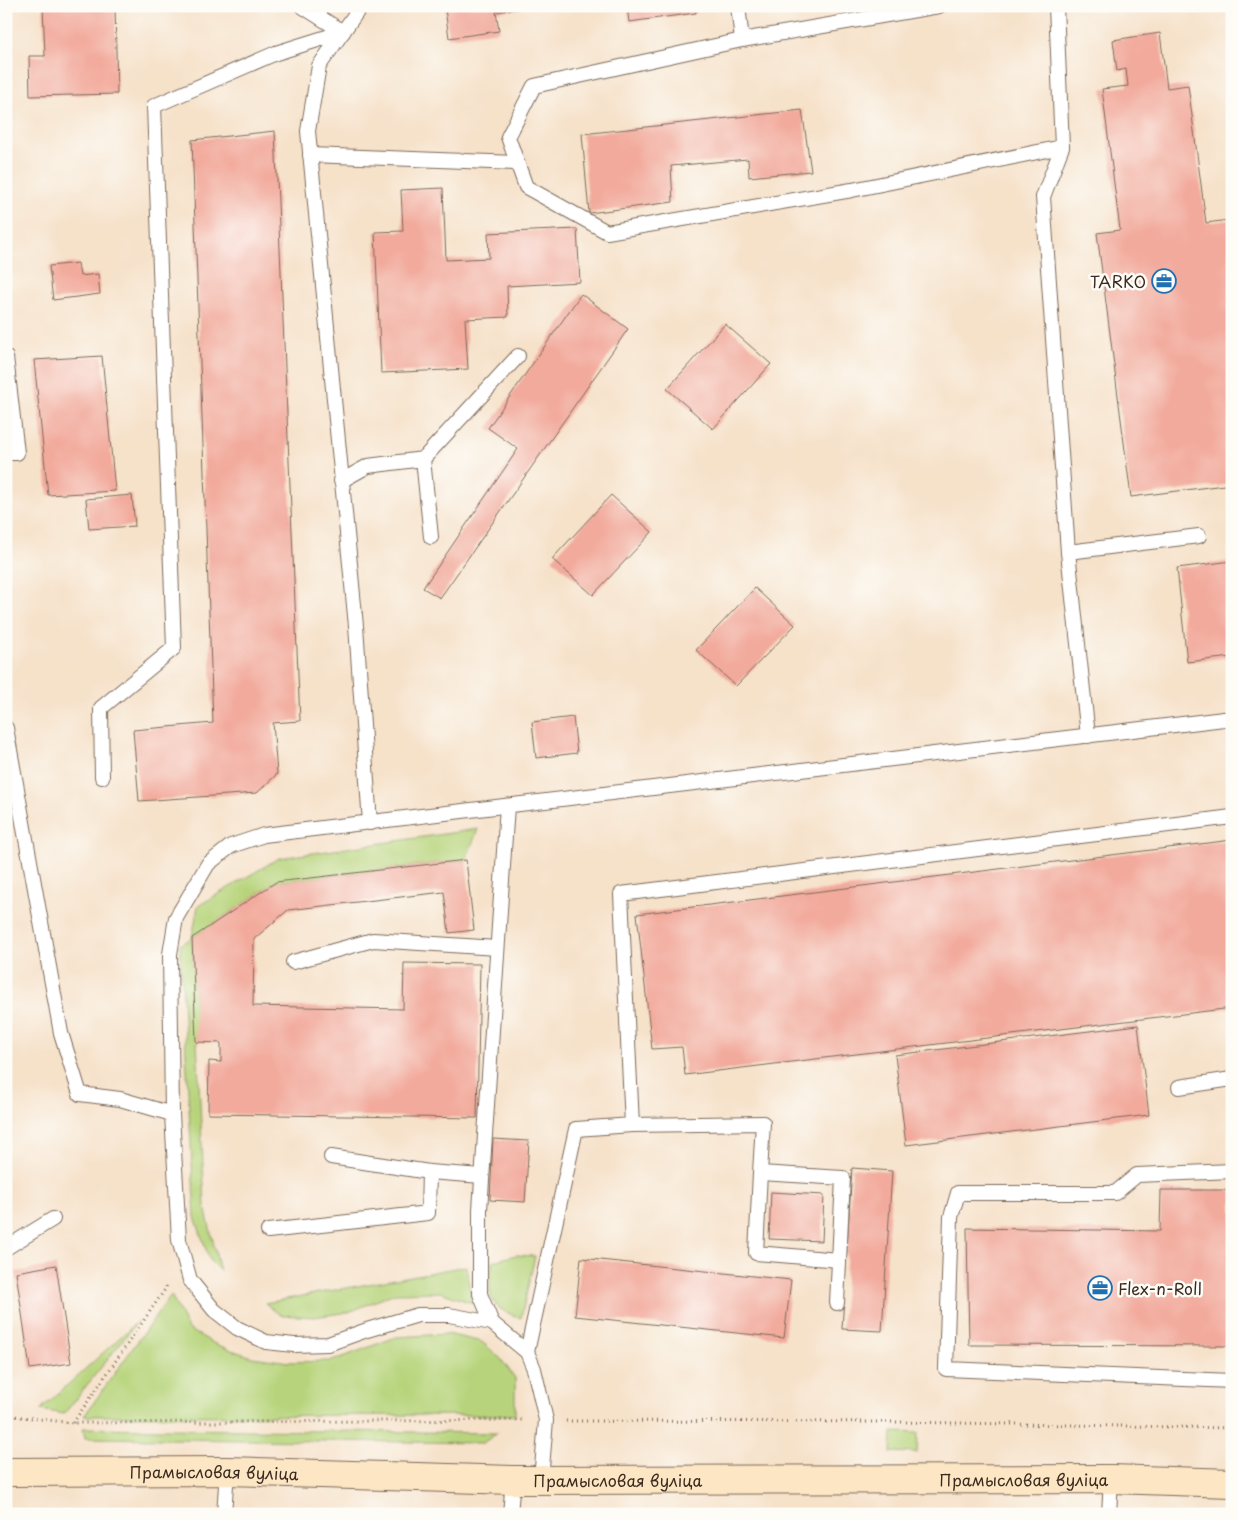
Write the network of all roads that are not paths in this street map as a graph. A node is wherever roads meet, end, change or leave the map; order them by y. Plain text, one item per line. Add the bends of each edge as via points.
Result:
1 (302, 6) edge
2 (361, 6) edge
3 (738, 6) edge
4 (939, 6) edge
5 (1056, 6) edge
6 (343, 32) junction
7 (742, 40) junction
8 (1062, 147) junction
9 (310, 155) junction
10 (518, 163) junction
11 (518, 356) dead end
12 (6, 357) edge
13 (6, 453) edge
14 (423, 459) junction
15 (341, 481) junction
16 (430, 536) dead end
17 (1199, 536) dead end
18 (1068, 552) junction
19 (1232, 718) edge
20 (6, 728) edge
21 (1088, 736) junction
22 (102, 777) dead end
23 (507, 806) junction
24 (1232, 817) edge
25 (370, 822) junction
26 (497, 948) junction
27 (293, 962) dead end
28 (1232, 1079) edge
29 (1179, 1087) dead end
30 (172, 1114) junction
31 (632, 1126) junction
32 (331, 1157) dead end
33 (1232, 1171) edge
34 (429, 1172) junction
35 (760, 1173) junction
36 (482, 1176) junction
37 (53, 1219) dead end
38 (268, 1231) dead end
39 (6, 1248) edge
40 (839, 1260) junction
41 (837, 1303) dead end
42 (492, 1323) junction
43 (527, 1352) junction
44 (1232, 1381) edge
45 (227, 1471) junction
46 (6, 1472) edge
47 (1111, 1479) junction
48 (513, 1480) junction
49 (541, 1480) junction
50 (1232, 1483) edge
51 (224, 1514) edge
52 (510, 1514) edge
53 (1109, 1514) edge

1 - 6 lane
2 - 6 lane
3 - 7 lane
4 - 7 lane
5 - 8 lane
6 - 9 lane via 319,66 308,131
6 - 22 lane via 276,53 154,106 174,648 101,708
7 - 10 lane via 534,86 508,137
8 - 10 lane via 852,190 607,232 526,188
8 - 18 lane via 1043,196
9 - 10 lane
9 - 15 lane
11 - 14 lane
12 - 13 lane via 17,453
14 - 15 lane via 368,466
14 - 16 lane
15 - 25 lane via 356,626
17 - 18 lane
18 - 21 lane
19 - 21 lane
20 - 30 lane via 61,1033 80,1094 120,1099
21 - 23 lane
23 - 25 lane
23 - 26 lane
24 - 31 lane via 621,894
25 - 30 lane via 264,835 231,846 208,864 176,918 170,954
26 - 27 lane via 373,940
26 - 36 lane
28 - 29 lane
30 - 42 lane via 179,1240 190,1280 214,1310 237,1328 266,1342 294,1345 328,1344 418,1315 449,1315
31 - 35 lane via 763,1123
31 - 43 lane via 576,1129
32 - 34 lane
33 - 44 lane via 1137,1175 1115,1193 958,1194 951,1217 946,1369
34 - 36 lane
34 - 38 lane via 428,1213
35 - 40 lane via 756,1253
35 - 40 lane via 843,1178
36 - 42 lane via 480,1294
37 - 39 lane
40 - 41 lane
42 - 43 lane
43 - 49 lane via 546,1420
45 - 46 main road, Прамысловая вуліца
45 - 48 main road, Прамысловая вуліца
45 - 51 lane
47 - 49 main road, Прамысловая вуліца
47 - 50 main road, Прамысловая вуліца
47 - 53 lane
48 - 49 main road, Прамысловая вуліца
48 - 52 lane

